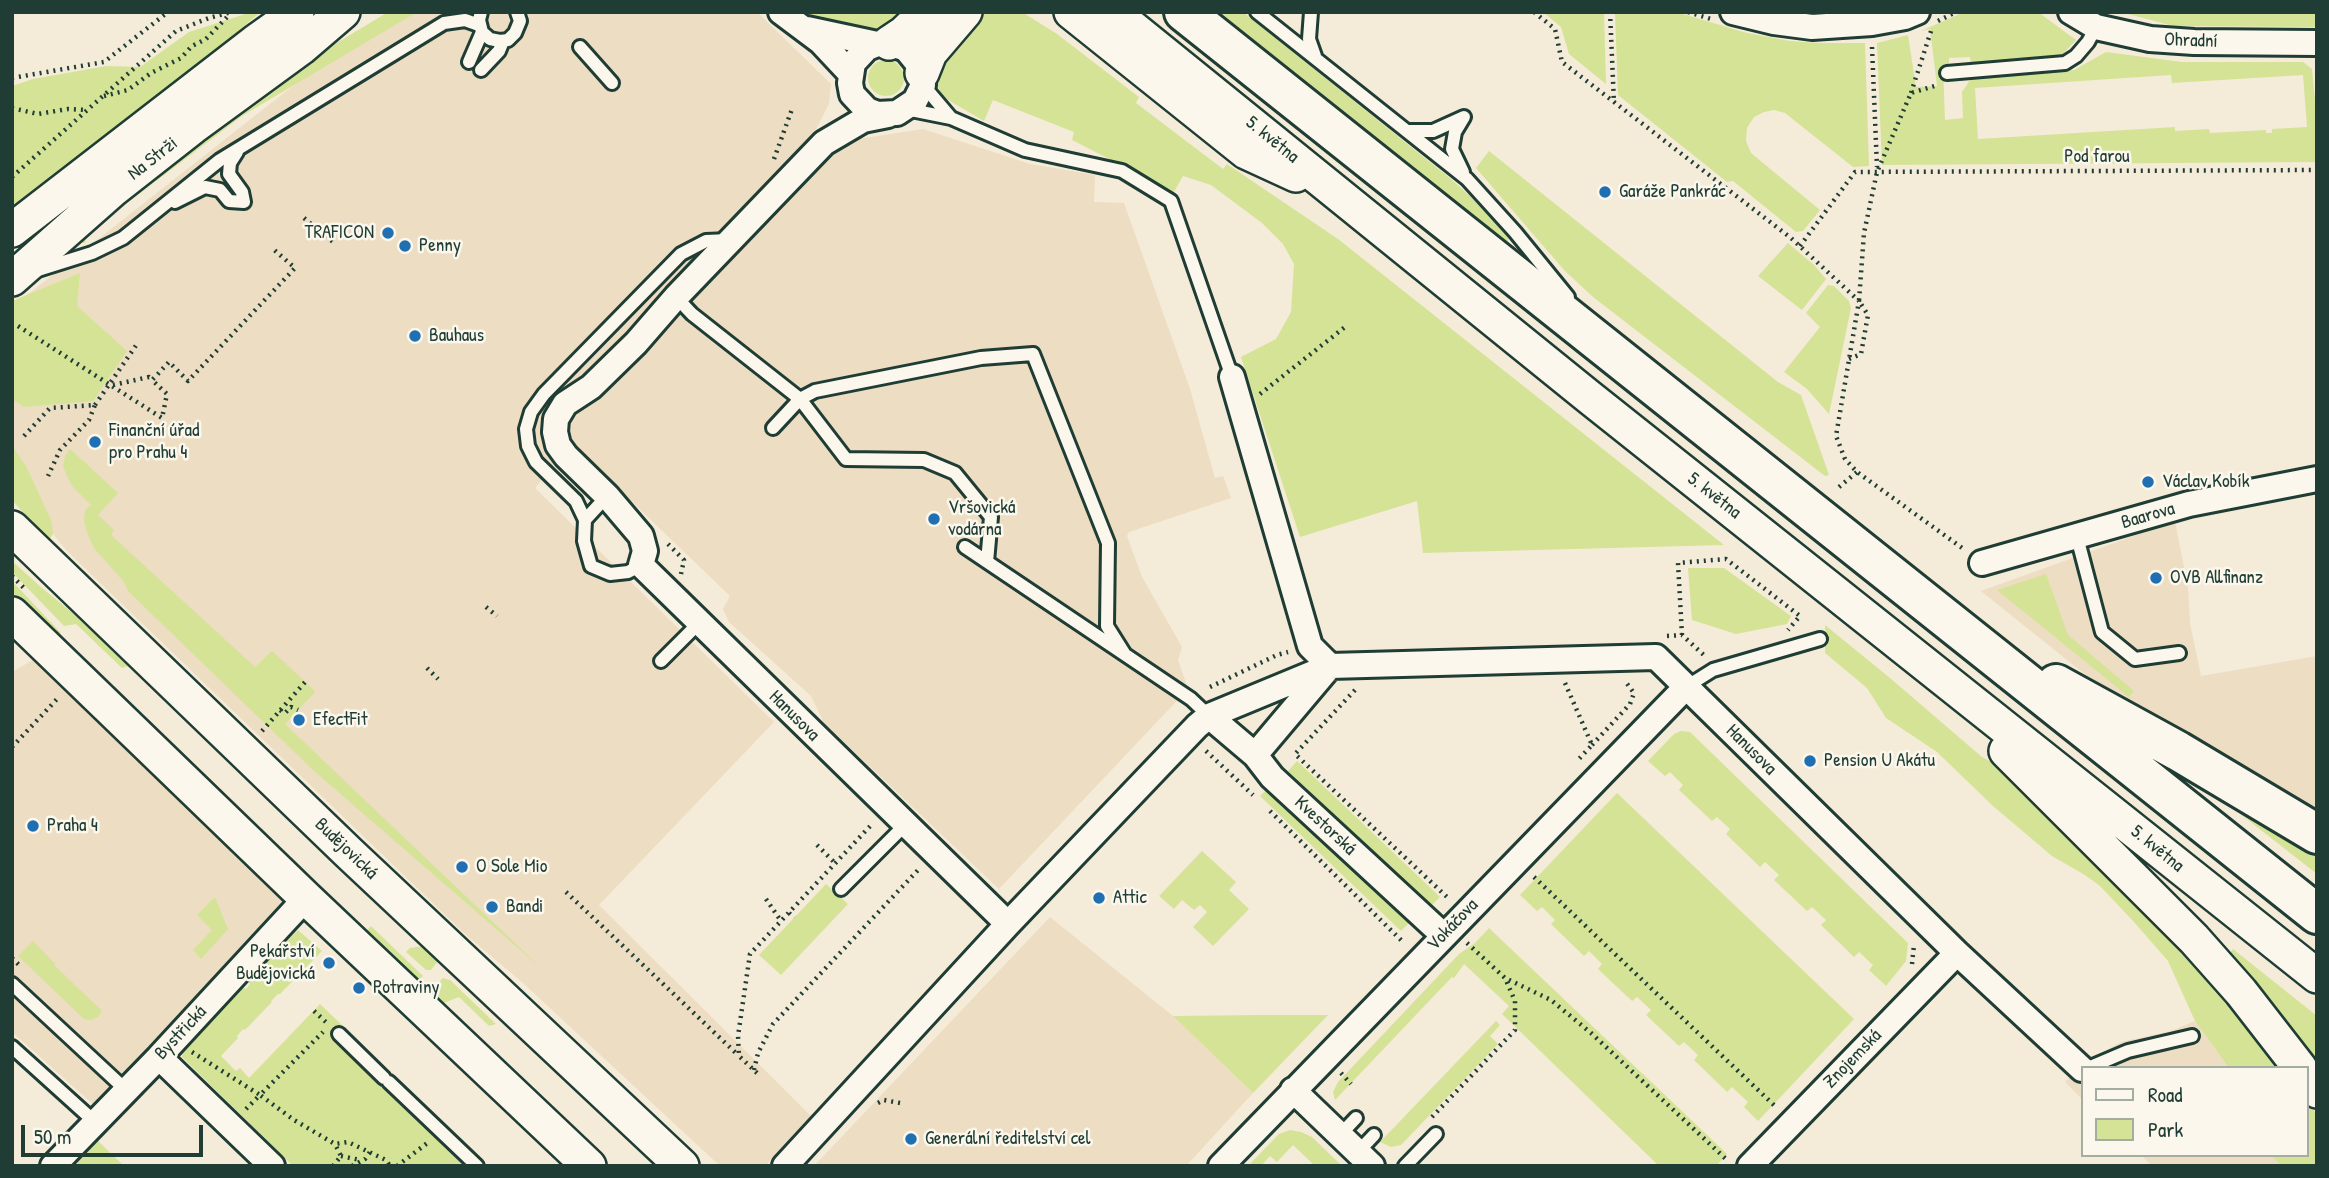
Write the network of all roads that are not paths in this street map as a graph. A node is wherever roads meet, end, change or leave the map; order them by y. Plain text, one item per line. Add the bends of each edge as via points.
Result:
1 (275, 12) edge
2 (285, 12) edge
3 (297, 12) edge
4 (343, 12) edge
5 (366, 12) edge
6 (781, 12) edge
7 (926, 12) edge
8 (965, 12) edge
9 (1049, 12) edge
10 (1071, 12) edge
11 (1184, 12) edge
12 (1257, 12) edge
13 (1311, 12) edge
14 (1733, 12) edge
15 (2071, 12) edge
16 (522, 15) edge
17 (1926, 18) edge
18 (1833, 19) edge
19 (481, 23) edge
20 (1108, 25) edge
21 (2096, 27) junction
22 (807, 29) junction
23 (503, 41) junction
24 (255, 42) junction
25 (883, 43) junction
26 (2317, 43) edge
27 (580, 47) dead end
28 (301, 48) junction
29 (1317, 59) junction
30 (469, 62) dead end
31 (481, 71) dead end
32 (1947, 73) road end
33 (922, 79) junction
34 (611, 83) dead end
35 (851, 83) junction
36 (897, 112) junction
37 (951, 118) junction
38 (1408, 131) junction
39 (824, 144) junction
40 (237, 152) junction
41 (1466, 178) junction
42 (162, 208) junction
43 (12, 230) edge
44 (732, 239) junction
45 (12, 281) edge
46 (676, 298) junction
47 (1619, 359) junction
48 (1232, 377) joint
49 (800, 399) junction
50 (773, 428) dead end
51 (2317, 479) edge
52 (607, 496) junction
53 (585, 520) junction
54 (12, 528) edge
55 (2077, 537) junction
56 (965, 547) dead end
57 (987, 562) junction
58 (1982, 563) road end
59 (641, 565) junction
60 (12, 614) edge
61 (699, 622) junction
62 (1957, 628) junction
63 (1893, 638) junction
64 (1820, 639) dead end
65 (1124, 653) junction
66 (2179, 653) dead end
67 (661, 662) dead end
68 (1329, 666) junction
69 (1686, 687) junction
70 (1209, 716) junction
71 (1255, 755) junction
72 (898, 832) junction
73 (2317, 834) edge
74 (841, 889) dead end
75 (306, 898) junction
76 (2317, 914) edge
77 (1008, 924) junction
78 (1459, 941) junction
79 (1957, 953) junction
80 (2317, 976) edge
81 (12, 984) edge
82 (334, 1030) road end
83 (2192, 1036) dead end
84 (12, 1047) edge
85 (166, 1048) junction
86 (2093, 1066) edge
87 (2298, 1066) edge
88 (2080, 1067) edge
89 (126, 1090) junction
90 (1293, 1090) junction
91 (95, 1122) junction
92 (1436, 1133) dead end
93 (1360, 1141) edge
94 (1739, 1163) edge
95 (52, 1166) edge
96 (272, 1166) edge
97 (477, 1166) edge
98 (589, 1166) edge
99 (682, 1166) edge
100 (785, 1166) edge
101 (1221, 1166) edge
102 (1405, 1166) edge

1 - 24 lane
2 - 24 main road
3 - 24 main road
4 - 28 main road
5 - 28 main road
6 - 22 street
7 - 25 main road via 904,33
8 - 33 main road via 930,53
9 - 20 main road
10 - 20 main road
11 - 47 highway
12 - 29 lane
13 - 29 lane via 1309,39
14 - 18 street via 1812,27
15 - 21 street, Ohradní
16 - 23 lane via 516,33
17 - 18 street via 1871,23
19 - 23 lane via 494,41
19 - 30 lane
19 - 40 lane via 444,23
20 - 63 main road, 5. května via 1339,195
21 - 26 street, Ohradní via 2150,39
21 - 32 lane via 2066,63
22 - 25 street
22 - 35 street
23 - 31 lane
24 - 43 main road, Na Strži
25 - 33 street via 914,56
25 - 35 street via 859,54
27 - 34 lane
28 - 45 main road, Na Strži via 114,189
29 - 38 lane
33 - 36 street via 920,93
33 - 37 lane
35 - 36 street via 867,110
35 - 39 street
36 - 37 lane
36 - 39 street via 863,120
37 - 48 lane via 1025,150 1122,171 1171,201
38 - 41 lane
38 - 41 lane via 1433,131 1464,117 1452,149
39 - 44 street
40 - 42 lane via 200,174
40 - 42 lane via 229,174 244,202 229,201 220,190 205,187
41 - 47 lane
42 - 45 lane via 123,238
44 - 46 street
44 - 53 lane via 706,241 681,254 531,412 528,446 536,462 576,501
46 - 49 lane
46 - 52 street via 602,376 565,404 556,419 558,445
47 - 62 highway
48 - 68 street via 1310,646
49 - 50 lane
49 - 57 lane via 846,459 924,460 955,473 991,517
49 - 65 lane via 814,391 981,358 1033,354 1108,542 1107,626
51 - 55 street, Baarova via 2189,504
52 - 53 lane
52 - 59 street via 641,536 645,551
53 - 59 lane via 584,541 591,566 610,574
54 - 99 main road, Budějovická
55 - 58 street, Baarova
55 - 66 lane via 2102,632 2135,659
56 - 57 lane
57 - 65 lane
59 - 61 street, Hanusova
60 - 75 main road
61 - 67 lane
61 - 72 street, Hanusova
62 - 73 highway
62 - 76 highway
63 - 80 main road, 5. května
63 - 87 main road via 2194,939
64 - 69 lane via 1713,670
65 - 70 lane
68 - 69 street, Hanusova via 1656,657
68 - 70 street, Hanusova
68 - 71 street
69 - 78 street, Vokáčova
69 - 79 street, Hanusova
70 - 71 street, Kvestorská
70 - 77 street, Hanusova
71 - 78 street, Kvestorská via 1272,777
72 - 74 lane
72 - 77 street, Hanusova
75 - 85 street, Bystřická
75 - 98 main road
77 - 100 street, Hanusova
78 - 90 street, Vokáčova
79 - 88 street, Hanusova
79 - 94 street, Znojemská
81 - 89 lane
82 - 97 lane
83 - 86 lane via 2128,1051
84 - 91 lane
85 - 89 street, Bystřická
85 - 96 street via 230,1125
89 - 91 street, Bystřická
90 - 93 street
90 - 101 street, Vokáčova
91 - 95 street, Bystřická
92 - 102 lane

